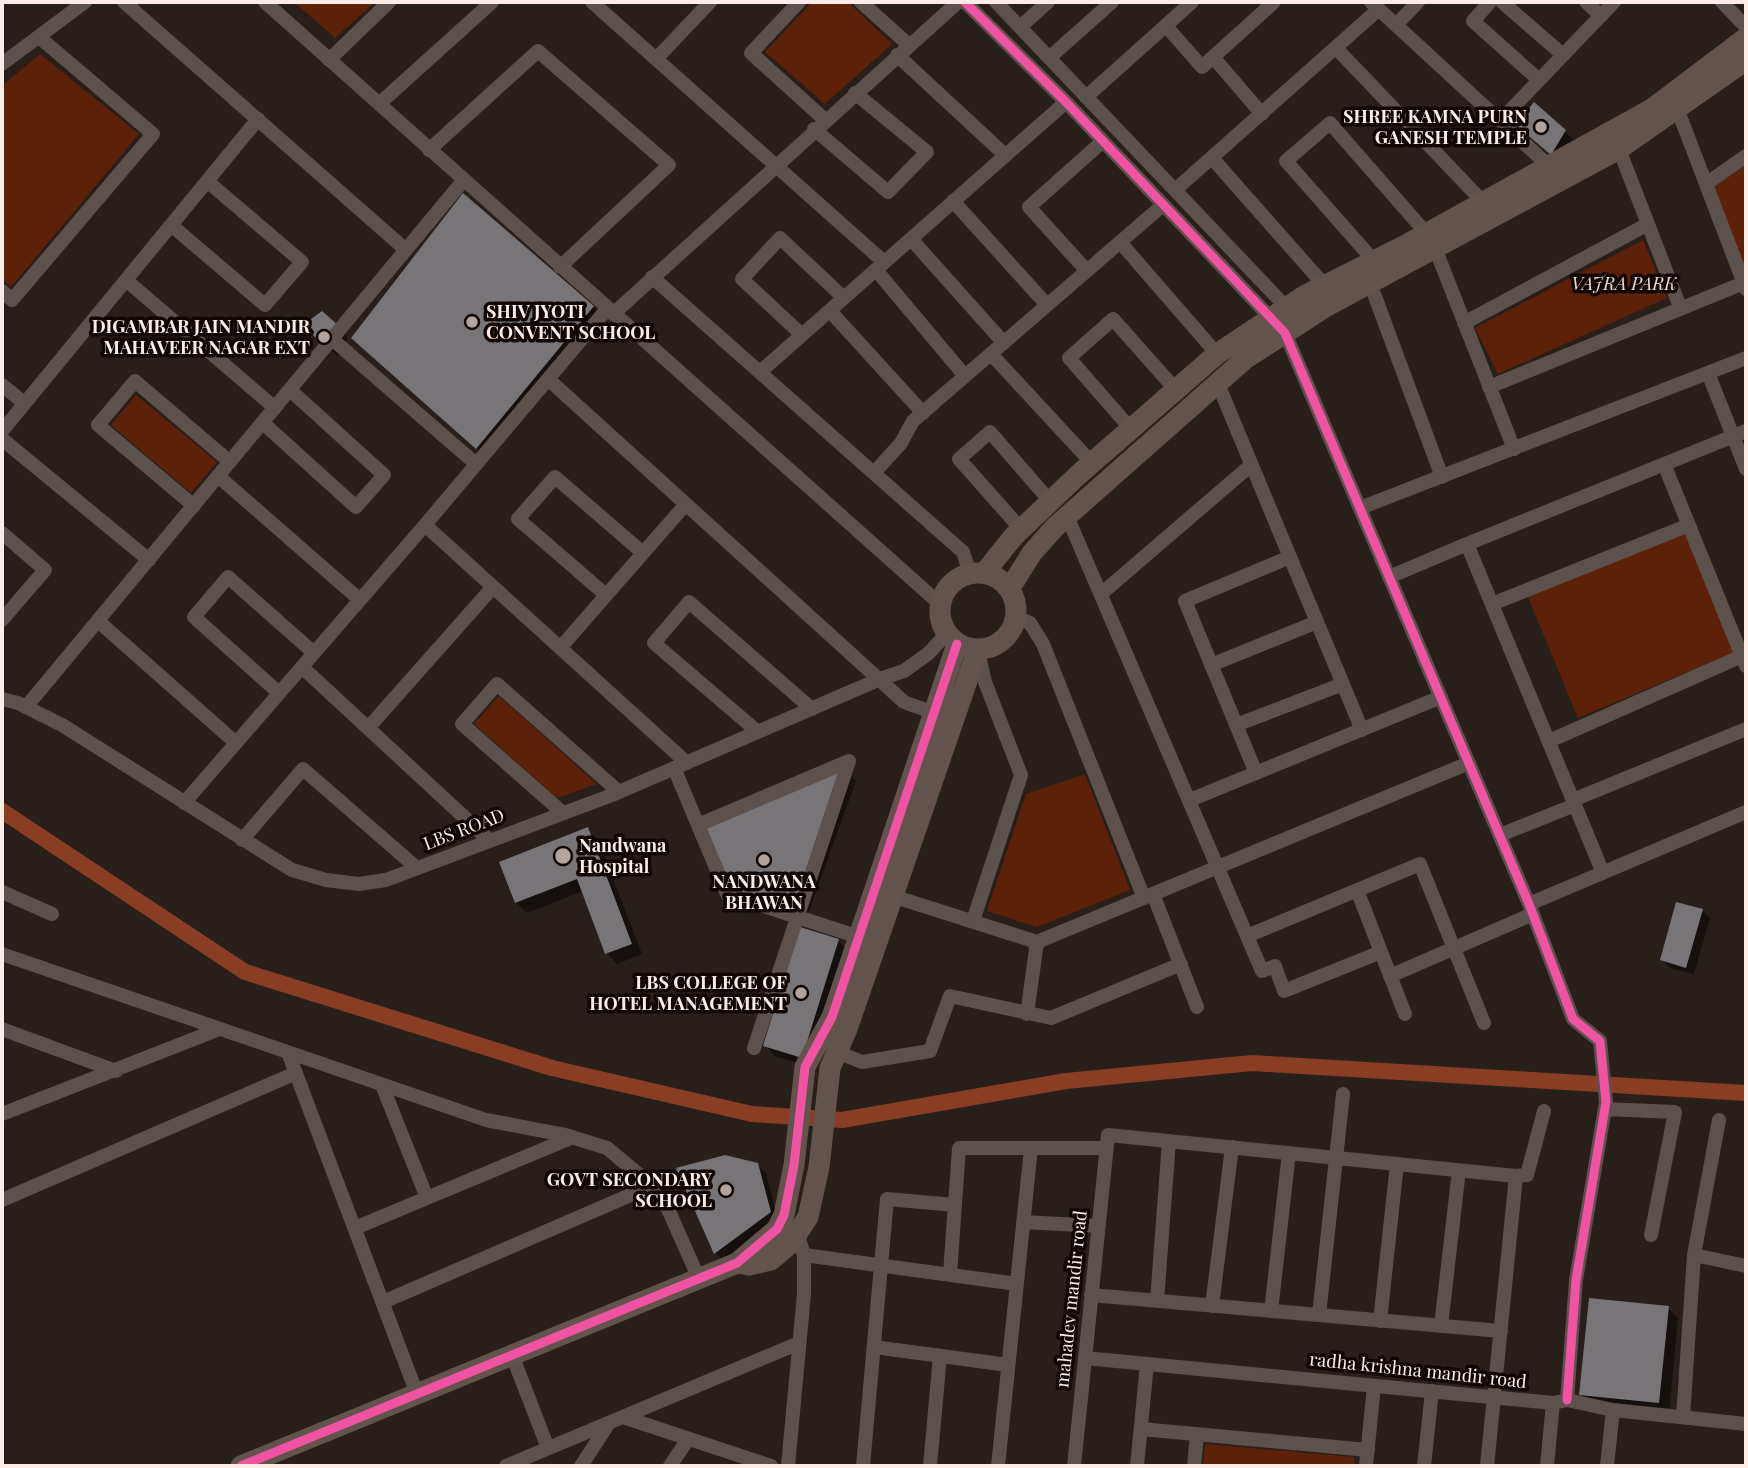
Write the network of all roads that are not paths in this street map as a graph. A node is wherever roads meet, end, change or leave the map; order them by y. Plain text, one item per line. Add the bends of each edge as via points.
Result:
1 (85, 2) edge
2 (124, 2) edge
3 (265, 2) edge
4 (389, 2) edge
5 (492, 2) edge
6 (592, 2) edge
7 (710, 2) edge
8 (799, 2) edge
9 (860, 2) edge
10 (958, 2) edge
11 (965, 2) edge
12 (996, 2) edge
13 (1048, 2) edge
14 (1112, 2) edge
15 (1192, 2) edge
16 (1274, 2) edge
17 (1418, 2) edge
18 (1490, 2) edge
19 (1502, 2) edge
20 (1586, 2) edge
21 (1614, 2) edge
22 (1722, 2) edge
23 (1375, 5) edge
24 (1601, 16) junction
25 (1396, 25) junction
26 (1166, 26) junction
27 (1020, 27) junction
28 (1746, 27) edge
29 (39, 37) junction
30 (1746, 38) edge
31 (909, 45) junction
32 (1336, 48) junction
33 (897, 55) junction
34 (1563, 55) junction
35 (1049, 58) junction
36 (1213, 58) junction
37 (656, 59) junction
38 (329, 60) junction
39 (1746, 60) edge
40 (2, 64) edge
41 (1539, 80) junction
42 (855, 93) junction
43 (1086, 97) junction
44 (1066, 102) junction
45 (379, 104) junction
46 (1677, 108) junction
47 (1262, 114) junction
48 (258, 119) junction
49 (1500, 121) junction
50 (819, 124) junction
51 (1103, 141) junction
52 (1619, 149) junction
53 (429, 150) junction
54 (1005, 155) junction
55 (1746, 156) edge
56 (1212, 158) junction
57 (774, 166) junction
58 (1550, 167) junction
59 (207, 181) junction
60 (463, 181) junction
61 (1706, 184) junction
62 (1175, 190) junction
63 (953, 201) junction
64 (1484, 203) junction
65 (1163, 205) junction
66 (1648, 224) junction
67 (171, 225) junction
68 (911, 239) junction
69 (1431, 241) junction
70 (1120, 242) junction
71 (407, 250) junction
72 (1374, 261) junction
73 (880, 266) junction
74 (560, 267) junction
75 (1087, 271) junction
76 (652, 277) junction
77 (126, 280) junction
78 (1370, 283) junction
79 (1745, 285) edge
80 (1325, 286) junction
81 (2, 291) edge
82 (844, 298) junction
83 (1047, 306) junction
84 (1680, 307) junction
85 (610, 311) junction
86 (830, 311) junction
87 (1281, 320) junction
88 (1464, 323) junction
89 (802, 335) junction
90 (332, 339) junction
91 (1004, 343) junction
92 (991, 354) junction
93 (1217, 354) junction
94 (1746, 358) edge
95 (760, 372) junction
96 (1708, 373) junction
97 (965, 376) junction
98 (548, 379) junction
99 (1217, 384) junction
100 (2, 385) edge
101 (1489, 387) junction
102 (290, 390) junction
103 (1176, 390) junction
104 (24, 403) junction
105 (275, 408) junction
106 (923, 413) junction
107 (263, 423) junction
108 (1131, 429) junction
109 (2, 431) edge
110 (1740, 433) edge
111 (2, 439) edge
112 (1514, 449) junction
113 (230, 462) junction
114 (1092, 463) junction
115 (476, 464) junction
116 (1664, 464) junction
117 (1251, 465) junction
118 (1746, 469) edge
119 (874, 473) junction
120 (218, 476) junction
121 (1442, 477) junction
122 (1050, 501) junction
123 (686, 504) junction
124 (194, 506) junction
125 (1360, 508) junction
126 (1067, 516) junction
127 (425, 525) junction
128 (1689, 525) junction
129 (1021, 529) junction
130 (2, 533) edge
131 (1467, 544) junction
132 (643, 553) junction
133 (1290, 557) junction
134 (149, 560) junction
135 (977, 573) junction
136 (1389, 577) junction
137 (494, 587) junction
138 (1010, 588) junction
139 (1101, 594) junction
140 (606, 595) junction
141 (360, 600) junction
142 (940, 604) junction
143 (1492, 604) junction
144 (4, 612) edge
145 (1016, 617) junction
146 (98, 621) junction
147 (1317, 622) junction
148 (961, 642) junction
149 (560, 648) junction
150 (314, 653) junction
151 (1744, 661) edge
152 (1211, 664) junction
153 (302, 667) junction
154 (880, 679) junction
155 (1343, 684) junction
156 (279, 693) junction
157 (1441, 698) junction
158 (2, 699) edge
159 (26, 707) junction
160 (812, 709) junction
161 (934, 713) junction
162 (1236, 725) junction
163 (368, 728) junction
164 (1746, 729) edge
165 (1362, 730) junction
166 (758, 732) junction
167 (1549, 741) junction
168 (236, 743) junction
169 (1469, 763) junction
170 (680, 766) junction
171 (1256, 773) junction
172 (619, 792) junction
173 (1190, 800) junction
174 (184, 803) junction
175 (1574, 803) junction
176 (1746, 812) edge
177 (563, 813) junction
178 (698, 825) junction
179 (1500, 835) junction
180 (242, 840) junction
181 (490, 841) junction
182 (1219, 867) junction
183 (417, 868) junction
184 (1603, 873) junction
185 (1357, 890) junction
186 (2, 892) edge
187 (883, 893) junction
188 (1149, 896) junction
189 (1531, 909) junction
190 (52, 914) dead end
191 (795, 916) junction
192 (973, 921) junction
193 (1247, 936) junction
194 (859, 937) junction
195 (1037, 942) junction
196 (1454, 947) junction
197 (1381, 952) junction
198 (2, 954) edge
199 (1181, 964) junction
200 (1390, 976) junction
201 (1197, 1007) dead end
202 (1027, 1014) junction
203 (1405, 1014) dead end
204 (1485, 1023) dead end
205 (2, 1029) edge
206 (217, 1030) junction
207 (754, 1048) dead end
208 (289, 1055) junction
209 (833, 1060) junction
210 (116, 1071) junction
211 (296, 1073) junction
212 (382, 1085) junction
213 (1343, 1094) dead end
214 (1606, 1106) junction
215 (1544, 1111) dead end
216 (2, 1114) edge
217 (1718, 1120) dead end
218 (573, 1137) junction
219 (1169, 1141) junction
220 (1107, 1142) junction
221 (1232, 1147) junction
222 (1031, 1148) junction
223 (1289, 1153) junction
224 (1336, 1158) junction
225 (1396, 1164) junction
226 (1459, 1170) junction
227 (1516, 1176) junction
228 (649, 1186) junction
229 (427, 1198) junction
230 (2, 1200) edge
231 (955, 1205) junction
232 (784, 1215) junction
233 (1023, 1222) junction
234 (1099, 1226) junction
235 (355, 1228) junction
236 (798, 1231) junction
237 (1651, 1235) dead end
238 (804, 1255) junction
239 (1694, 1255) junction
240 (737, 1263) junction
241 (881, 1265) junction
242 (1746, 1266) edge
243 (950, 1274) junction
244 (699, 1279) junction
245 (1017, 1284) junction
246 (1091, 1295) junction
247 (1157, 1301) junction
248 (383, 1302) junction
249 (1212, 1306) junction
250 (1271, 1311) junction
251 (1319, 1315) junction
252 (1380, 1321) junction
253 (1441, 1326) junction
254 (1501, 1331) junction
255 (799, 1343) junction
256 (874, 1347) junction
257 (512, 1355) junction
258 (940, 1356) junction
259 (1085, 1358) junction
260 (1147, 1364) junction
261 (1008, 1365) junction
262 (1374, 1386) junction
263 (1432, 1391) junction
264 (417, 1394) junction
265 (1494, 1398) junction
266 (1560, 1402) junction
267 (1613, 1410) junction
268 (1684, 1417) junction
269 (617, 1420) junction
270 (1746, 1424) edge
271 (1140, 1429) junction
272 (1196, 1434) junction
273 (688, 1439) junction
274 (548, 1448) junction
275 (1368, 1450) junction
276 (241, 1466) edge
277 (506, 1466) edge
278 (581, 1466) edge
279 (670, 1466) edge
280 (771, 1466) edge
281 (788, 1466) edge
282 (863, 1466) edge
283 (930, 1466) edge
284 (998, 1466) edge
285 (1074, 1466) edge
286 (1137, 1466) edge
287 (1194, 1466) edge
288 (1366, 1466) edge
289 (1424, 1466) edge
290 (1487, 1466) edge
291 (1547, 1466) edge
292 (1607, 1466) edge

1 - 29 street
2 - 48 street
3 - 38 street
4 - 38 street
5 - 45 street
6 - 37 street
7 - 37 street
8 - 50 street via 751,53
9 - 31 street
10 - 31 street
11 - 44 street
12 - 27 street
13 - 27 street
14 - 35 street
15 - 26 street
16 - 36 street
17 - 25 street
18 - 41 street via 1473,21
19 - 34 street
20 - 24 street
21 - 24 street
22 - 28 street
23 - 25 street
23 - 32 street
24 - 34 street
25 - 49 street
26 - 36 street via 1202,67
26 - 43 street
27 - 35 street
29 - 40 street
29 - 81 street via 153,134 12,300
30 - 58 street via 1652,109
31 - 33 street
32 - 47 street
32 - 64 street
33 - 42 street
33 - 54 street
34 - 41 street
35 - 43 street
36 - 47 street
37 - 57 street
38 - 45 street
39 - 46 street
41 - 49 street
42 - 50 street
42 - 50 street via 927,152 888,192
43 - 62 street
44 - 51 street
44 - 54 street
45 - 53 street
46 - 52 street
46 - 61 street
47 - 56 street
48 - 59 street
48 - 71 street
49 - 58 street
50 - 57 street
51 - 65 street
51 - 75 street via 1030,207
52 - 66 street
52 - 69 street
53 - 60 street
53 - 74 street via 538,51 669,165
54 - 63 street
55 - 61 street
56 - 62 street
56 - 80 street
57 - 73 street
57 - 76 street
58 - 64 street
59 - 67 street
59 - 67 street via 302,262 265,305
60 - 71 street
60 - 74 street
61 - 79 street
62 - 87 street
63 - 68 street
63 - 83 street
64 - 69 street
65 - 70 street
65 - 87 street
66 - 84 street
66 - 88 street
67 - 77 street
68 - 73 street
68 - 91 street
69 - 72 street
69 - 72 street via 1330,123 1286,161
69 - 78 street
69 - 88 street
70 - 75 street
70 - 93 street
71 - 90 street
72 - 80 street
73 - 82 street
73 - 97 street
74 - 85 street
75 - 83 street
76 - 85 street
76 - 95 street
77 - 104 street
77 - 105 street
78 - 87 street
78 - 121 street
79 - 84 street
80 - 87 street
82 - 86 street
82 - 89 street via 780,238 742,279
83 - 91 street
84 - 101 street
85 - 98 street
85 - 142 street
86 - 89 street
86 - 106 street
87 - 93 street
87 - 99 street
87 - 125 street
88 - 101 street
89 - 95 street
90 - 102 street
90 - 115 street
91 - 92 street
92 - 97 street
92 - 114 street
93 - 103 street
94 - 96 street
95 - 119 street
96 - 110 street
96 - 112 street
97 - 106 street
98 - 115 street
98 - 123 street
99 - 117 street
99 - 126 street
100 - 104 street
101 - 112 street
102 - 105 street
102 - 107 street via 384,475 356,507
103 - 108 street
103 - 108 street via 1114,319 1069,358
104 - 109 street
105 - 107 street
106 - 119 street
107 - 113 street
108 - 114 street
110 - 116 street
110 - 118 street
111 - 134 street
112 - 121 street
113 - 120 street
113 - 124 street via 135,381 98,425
114 - 122 street
115 - 127 street
116 - 128 street
116 - 131 street
117 - 133 street
117 - 139 street
119 - 135 street via 963,552
120 - 124 street
120 - 141 street
121 - 125 street
122 - 129 street
122 - 129 street via 990,432 959,459
123 - 132 street
123 - 154 street
124 - 134 street
125 - 136 street
126 - 138 street via 1032,553
126 - 139 street
127 - 137 street
127 - 141 street
128 - 143 street
128 - 151 street
129 - 135 street
130 - 144 street via 44,570
131 - 136 street
131 - 143 street
132 - 140 street
132 - 140 street via 555,477 518,519
133 - 147 street
133 - 152 street via 1185,601
134 - 146 street
135 - 138 street via 999,578
135 - 142 street via 956,579
136 - 157 street
137 - 149 street
137 - 163 street
138 - 145 street
139 - 173 street
140 - 149 street
141 - 150 street
142 - 148 street via 940,619
143 - 167 street
145 - 148 street via 1001,643
145 - 188 street via 1030,623 1043,645
146 - 159 street
146 - 168 street
147 - 152 street
147 - 155 street
148 - 154 street, LBS ROAD
148 - 161 street
148 - 187 street
148 - 192 street via 985,682 1021,775
149 - 170 street
150 - 153 street
150 - 156 street via 228,577 194,617
151 - 167 street
152 - 162 street
153 - 156 street
153 - 163 street
154 - 160 street, LBS ROAD
154 - 161 street via 904,702
155 - 162 street
155 - 165 street
156 - 168 street
157 - 165 street
157 - 169 street
158 - 159 street, LBS ROAD
159 - 174 street, LBS ROAD
160 - 166 street, LBS ROAD
160 - 166 street via 689,602 654,642
161 - 187 street
162 - 171 street
163 - 181 street
164 - 175 street
165 - 171 street
166 - 170 street, LBS ROAD
167 - 175 street
168 - 174 street
169 - 179 street
169 - 182 street
170 - 172 street, LBS ROAD
170 - 178 street
171 - 173 street
172 - 177 street, LBS ROAD
172 - 177 street via 497,684 462,724
173 - 182 street
174 - 180 street, LBS ROAD
175 - 179 street
175 - 184 street
176 - 184 street
177 - 181 street, LBS ROAD
178 - 191 street via 727,894
178 - 191 street via 849,761
179 - 189 street
180 - 183 street, LBS ROAD via 292,870 326,880 359,884
180 - 183 street via 303,769
181 - 183 street, LBS ROAD
182 - 188 street
182 - 193 street
184 - 189 street
185 - 193 street
185 - 196 street via 1420,864
185 - 197 street
186 - 190 street
187 - 192 street
187 - 194 street
187 - 209 street
188 - 195 street
188 - 199 street
189 - 196 street
189 - 214 street via 1573,1019 1600,1041
191 - 194 street
191 - 207 street
192 - 195 street
193 - 197 street via 1262,971 1275,966 1284,992
194 - 232 street via 832,1017 805,1067
195 - 202 street
196 - 200 street
196 - 204 street
197 - 200 street
198 - 206 street
199 - 201 street
199 - 202 street via 1051,1018
200 - 203 street
202 - 209 street via 950,996 930,1051 862,1062
205 - 210 street
206 - 208 street
206 - 210 street
208 - 211 street
208 - 212 street
209 - 236 street via 819,1167 808,1217
210 - 216 street
211 - 230 street
211 - 235 street
212 - 218 street via 486,1120
212 - 229 street
213 - 224 street
214 - 237 street via 1675,1112
214 - 266 street
215 - 227 street via 1527,1175
217 - 239 street
218 - 228 street via 607,1148
218 - 229 street
219 - 220 street
219 - 221 street
219 - 247 street
220 - 222 street
220 - 234 street, mahadev mandir road
221 - 223 street
221 - 249 street
222 - 231 street via 959,1148
222 - 233 street
223 - 224 street
223 - 250 street
224 - 225 street
224 - 251 street
225 - 226 street
225 - 252 street
226 - 227 street
226 - 253 street
227 - 254 street
228 - 244 street via 668,1209
228 - 248 street
229 - 235 street
231 - 241 street via 887,1199
231 - 243 street
232 - 236 street
232 - 240 street via 777,1229
233 - 234 street
233 - 245 street
234 - 246 street, mahadev mandir road
235 - 248 street
236 - 238 street
236 - 240 street via 771,1260
238 - 241 street
238 - 255 street
239 - 242 street
239 - 268 street
240 - 244 street
241 - 243 street
241 - 256 street
243 - 245 street
244 - 257 street
245 - 261 street
246 - 247 street
246 - 259 street, mahadev mandir road
247 - 249 street
248 - 264 street
249 - 250 street
250 - 251 street
251 - 252 street
252 - 253 street
253 - 254 street
254 - 265 street
255 - 269 street
255 - 281 street
256 - 258 street
256 - 282 street
257 - 264 street
257 - 274 street
258 - 261 street
258 - 283 street
259 - 260 street, radha krishna mandir road
259 - 285 street, mahadev mandir road
260 - 262 street, radha krishna mandir road
260 - 271 street
261 - 284 street
262 - 263 street, radha krishna mandir road
262 - 275 street
263 - 265 street, radha krishna mandir road
263 - 289 street
264 - 276 street
265 - 266 street, radha krishna mandir road
265 - 290 street
266 - 267 street, radha krishna mandir road
266 - 291 street
267 - 268 street, radha krishna mandir road
267 - 292 street
268 - 270 street, radha krishna mandir road
269 - 273 street
269 - 274 street
269 - 278 street
271 - 272 street
271 - 286 street
272 - 275 street
272 - 287 street
273 - 279 street
273 - 280 street
274 - 277 street
275 - 288 street

